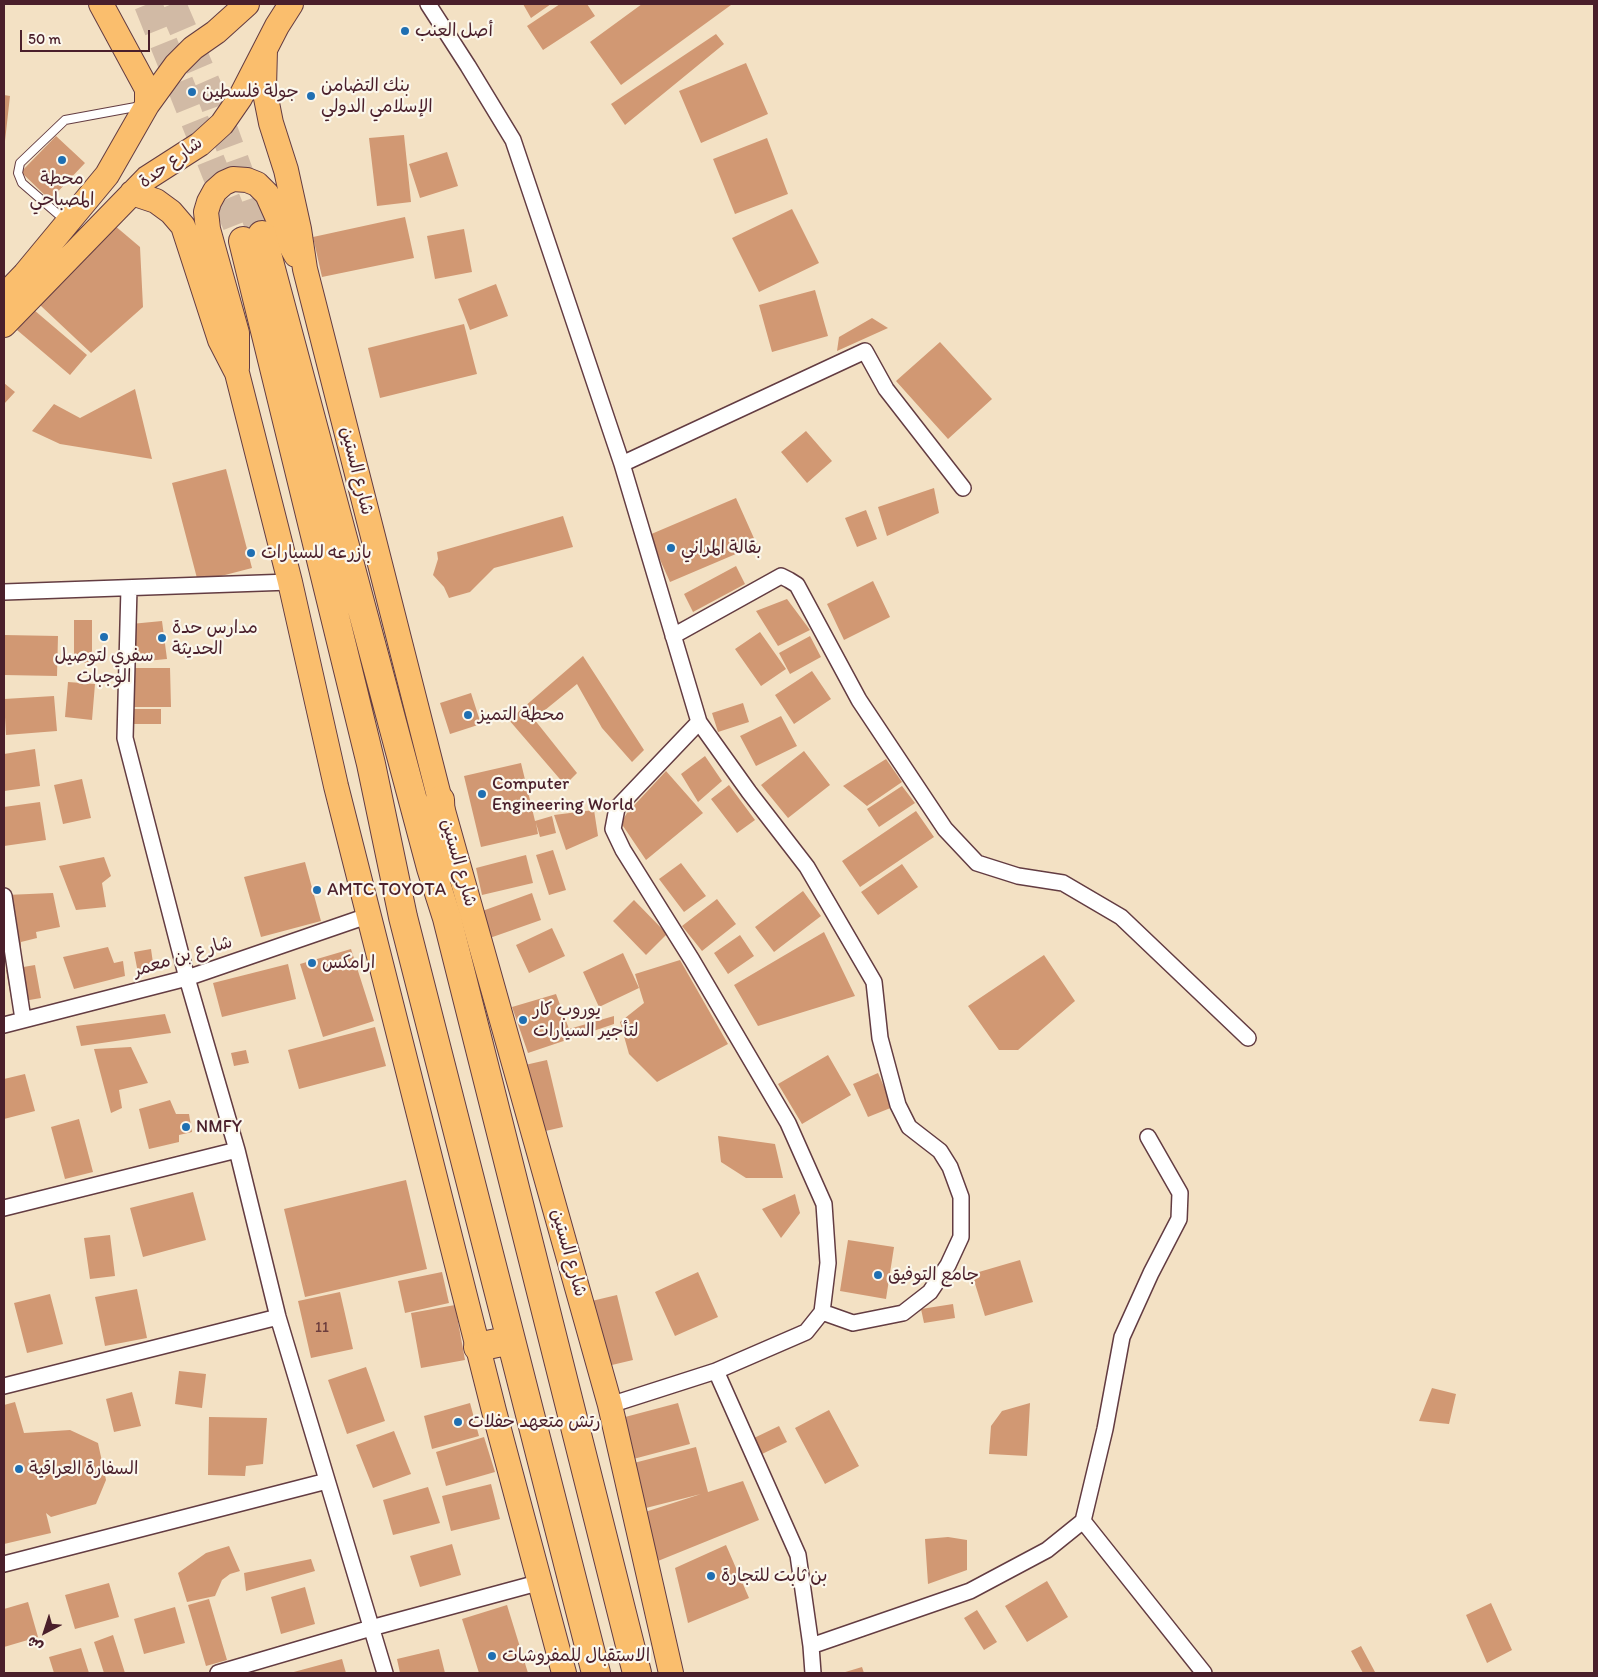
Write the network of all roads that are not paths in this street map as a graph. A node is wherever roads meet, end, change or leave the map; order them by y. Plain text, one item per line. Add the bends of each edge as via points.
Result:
1 (101, 4) edge
2 (247, 4) edge
3 (291, 4) edge
4 (428, 4) edge
5 (265, 50) junction
6 (147, 105) junction
7 (132, 193) junction
8 (67, 222) junction
9 (305, 269) junction
10 (4, 296) edge
11 (4, 325) edge
12 (237, 373) junction
13 (622, 464) junction
14 (962, 488) dead end
15 (290, 582) junction
16 (129, 588) junction
17 (4, 592) edge
18 (673, 636) junction
19 (699, 722) junction
20 (440, 800) junction
21 (4, 896) edge
22 (370, 915) junction
23 (447, 918) junction
24 (187, 978) junction
25 (23, 1019) junction
26 (4, 1025) edge
27 (1248, 1038) dead end
28 (1148, 1137) dead end
29 (236, 1150) junction
30 (4, 1208) edge
31 (822, 1312) junction
32 (278, 1317) junction
33 (511, 1340) junction
34 (478, 1347) junction
35 (716, 1371) junction
36 (4, 1386) edge
37 (610, 1405) junction
38 (327, 1482) junction
39 (1083, 1521) junction
40 (4, 1564) edge
41 (540, 1582) junction
42 (371, 1628) junction
43 (811, 1646) junction
44 (223, 1673) edge
45 (385, 1673) edge
46 (564, 1673) edge
47 (596, 1673) edge
48 (637, 1673) edge
49 (671, 1673) edge
50 (813, 1673) edge
51 (1204, 1673) edge

1 - 6 main road via 147,89
2 - 6 main road, شارع حدة via 176,65
3 - 5 main road, شارع حدة
4 - 13 street via 513,140
5 - 7 main road, شارع حدة via 240,98 222,124 200,144 147,178
5 - 9 main road, شارع الستين via 264,88 286,170
6 - 8 main road, شارع حدة via 107,175
6 - 8 lane via 65,120 20,163 18,173 22,183
7 - 11 main road, شارع حدة
7 - 12 main road via 156,201 183,226 220,340
8 - 10 main road, شارع حدة
9 - 12 main road via 267,194 258,184 234,179 215,191 206,212 208,229 237,333
9 - 20 main road, شارع الستين
12 - 15 main road
13 - 14 street via 865,351 886,389
13 - 18 street
15 - 16 street
15 - 22 main road via 336,786
16 - 17 street
16 - 24 street via 125,738
18 - 19 street
18 - 27 street via 781,576 797,585 859,700 945,829 977,863 1018,876 1063,884 1121,917
19 - 31 street via 617,808 613,829 788,1123 824,1204 828,1264
19 - 31 street via 807,867 874,982 880,1038 898,1105 909,1127 940,1151 961,1197 961,1237 930,1292 903,1313 853,1323
20 - 23 highway
20 - 37 main road, شارع الستين
21 - 25 street
22 - 24 street, شارع بن معمر
22 - 34 main road
23 - 33 highway, شارع الستين via 253,238 403,916
23 - 48 highway, شارع الستين
24 - 25 street, شارع بن معمر
24 - 29 street
25 - 26 street, شارع بن معمر
28 - 39 street via 1180,1193 1179,1219 1122,1336 1105,1429
29 - 30 street
29 - 32 street
31 - 35 street via 806,1332
32 - 36 street
32 - 38 street
33 - 34 highway
33 - 47 highway, شارع الستين
34 - 41 main road
35 - 37 street
35 - 43 street via 798,1555
37 - 49 main road, شارع الستين
38 - 40 street
38 - 42 street
39 - 43 street via 1047,1550 970,1591
39 - 51 street
41 - 42 street
41 - 46 main road
42 - 44 street
42 - 45 street
43 - 50 street

